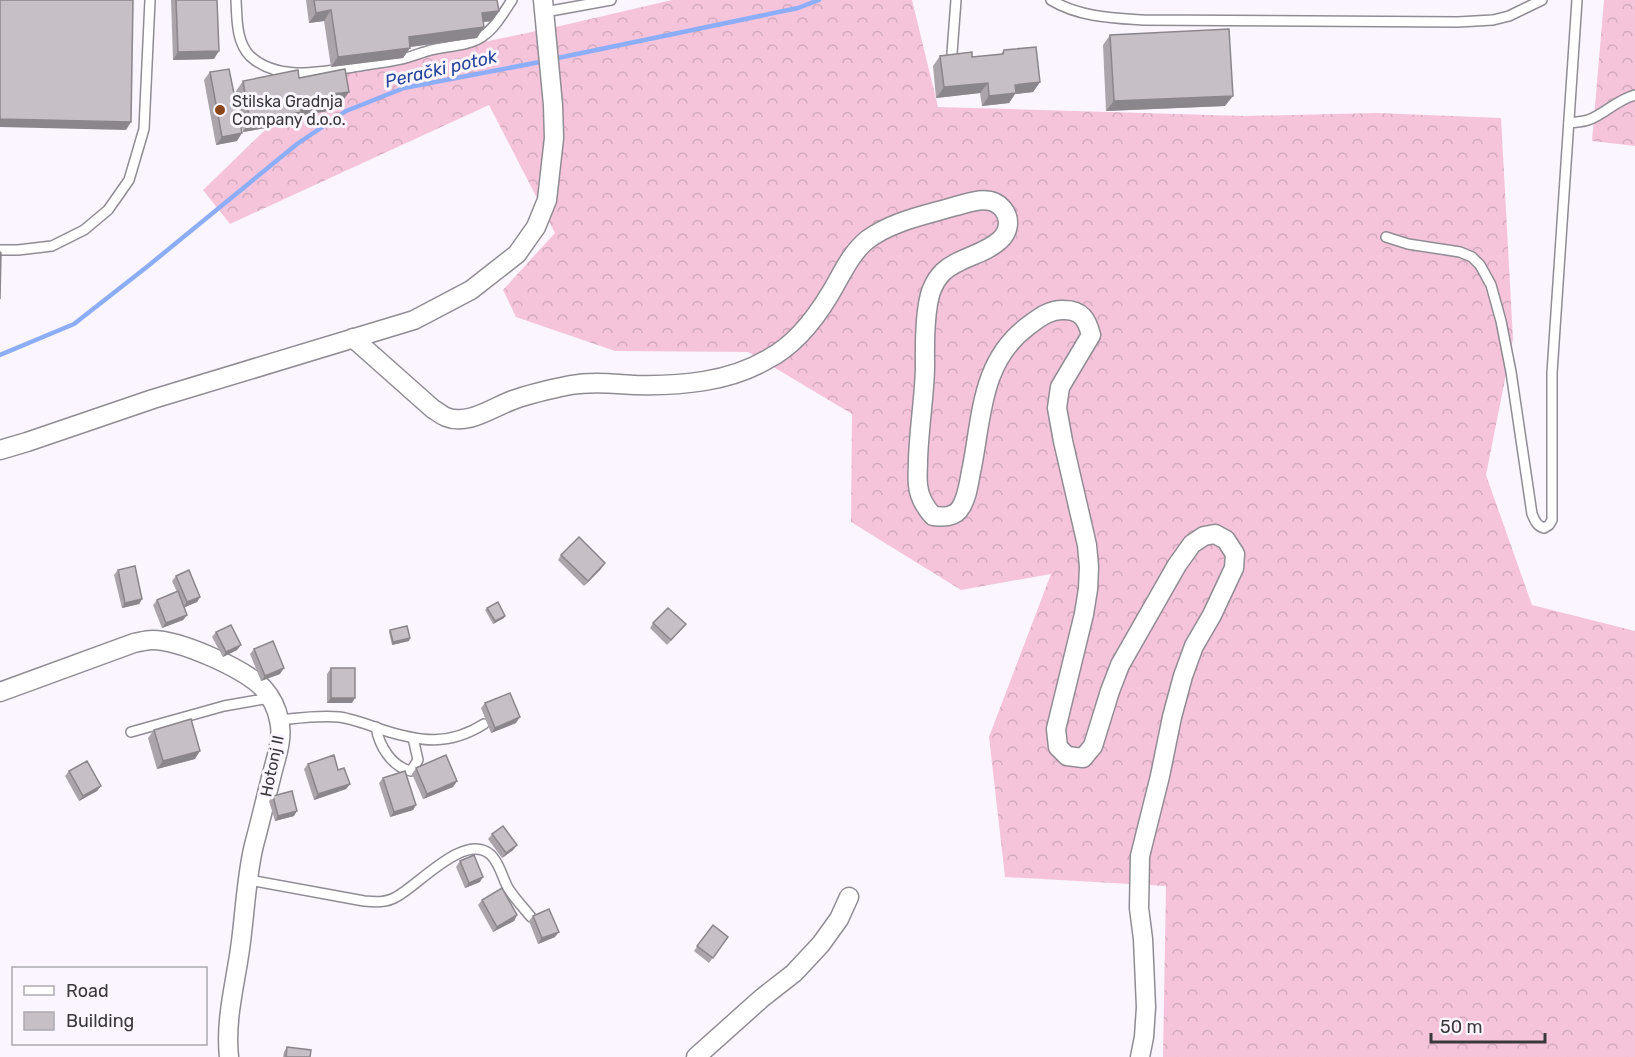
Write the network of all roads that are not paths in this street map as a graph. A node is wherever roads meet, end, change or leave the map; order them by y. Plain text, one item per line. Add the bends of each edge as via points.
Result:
1 (150, 0) edge
2 (236, 0) edge
3 (512, 0) edge
4 (611, 0) edge
5 (956, 0) edge
6 (1051, 0) edge
7 (1542, 0) edge
8 (1577, 0) edge
9 (545, 12) edge
10 (952, 52) edge
11 (1635, 95) edge
12 (1569, 123) junction
13 (1386, 237) dead end
14 (0, 250) edge
15 (353, 338) junction
16 (0, 450) edge
17 (0, 692) edge
18 (270, 698) junction
19 (279, 720) junction
20 (484, 724) dead end
21 (376, 727) junction
22 (132, 732) dead end
23 (413, 738) junction
24 (249, 880) junction
25 (849, 897) dead end
26 (531, 917) edge
27 (229, 1057) edge
28 (696, 1057) edge
29 (1140, 1057) edge

1 - 14 lane via 144,129 129,180 108,210 84,230 52,246
2 - 3 lane via 242,45 251,57 270,69 300,73 394,60 472,41 485,35
4 - 9 lane
5 - 10 lane
6 - 7 lane via 1083,13 1143,20 1458,22 1493,21
8 - 12 lane
9 - 15 street via 554,138 548,200 536,227 517,254 471,290 414,320
11 - 12 lane via 1595,117
12 - 13 lane via 1552,373 1552,520 1544,528 1532,514 1511,372 1491,285 1472,257
15 - 16 street
15 - 29 street via 447,418 484,413 537,392 578,384 663,384 725,377 763,362 790,344 821,309 854,254 879,232 974,201 990,200 1002,207 1008,217 1008,228 1000,240 942,273 931,290 924,335 918,485 924,506 933,516 948,518 960,509 988,380 1007,345 1051,311 1075,310 1087,321 1091,335 1060,387 1057,408 1089,567 1084,614 1056,729 1058,747 1067,756 1083,758 1093,746 1120,665 1192,544 1215,534 1226,540 1235,554 1234,568 1183,676 1140,856 1139,908 1146,1007
17 - 18 street, Hotonj II via 152,640 202,652 253,680
18 - 19 street, Hotonj II
18 - 22 lane via 224,706
19 - 21 lane via 339,717
19 - 24 street, Hotonj II via 279,744
20 - 23 lane via 452,739
21 - 23 lane
21 - 23 lane via 387,753 402,769 411,771 418,760
24 - 26 lane via 383,902 452,857 480,849 490,854 507,886
24 - 27 street, Hotonj II via 230,1007
25 - 28 street via 839,919 794,974

